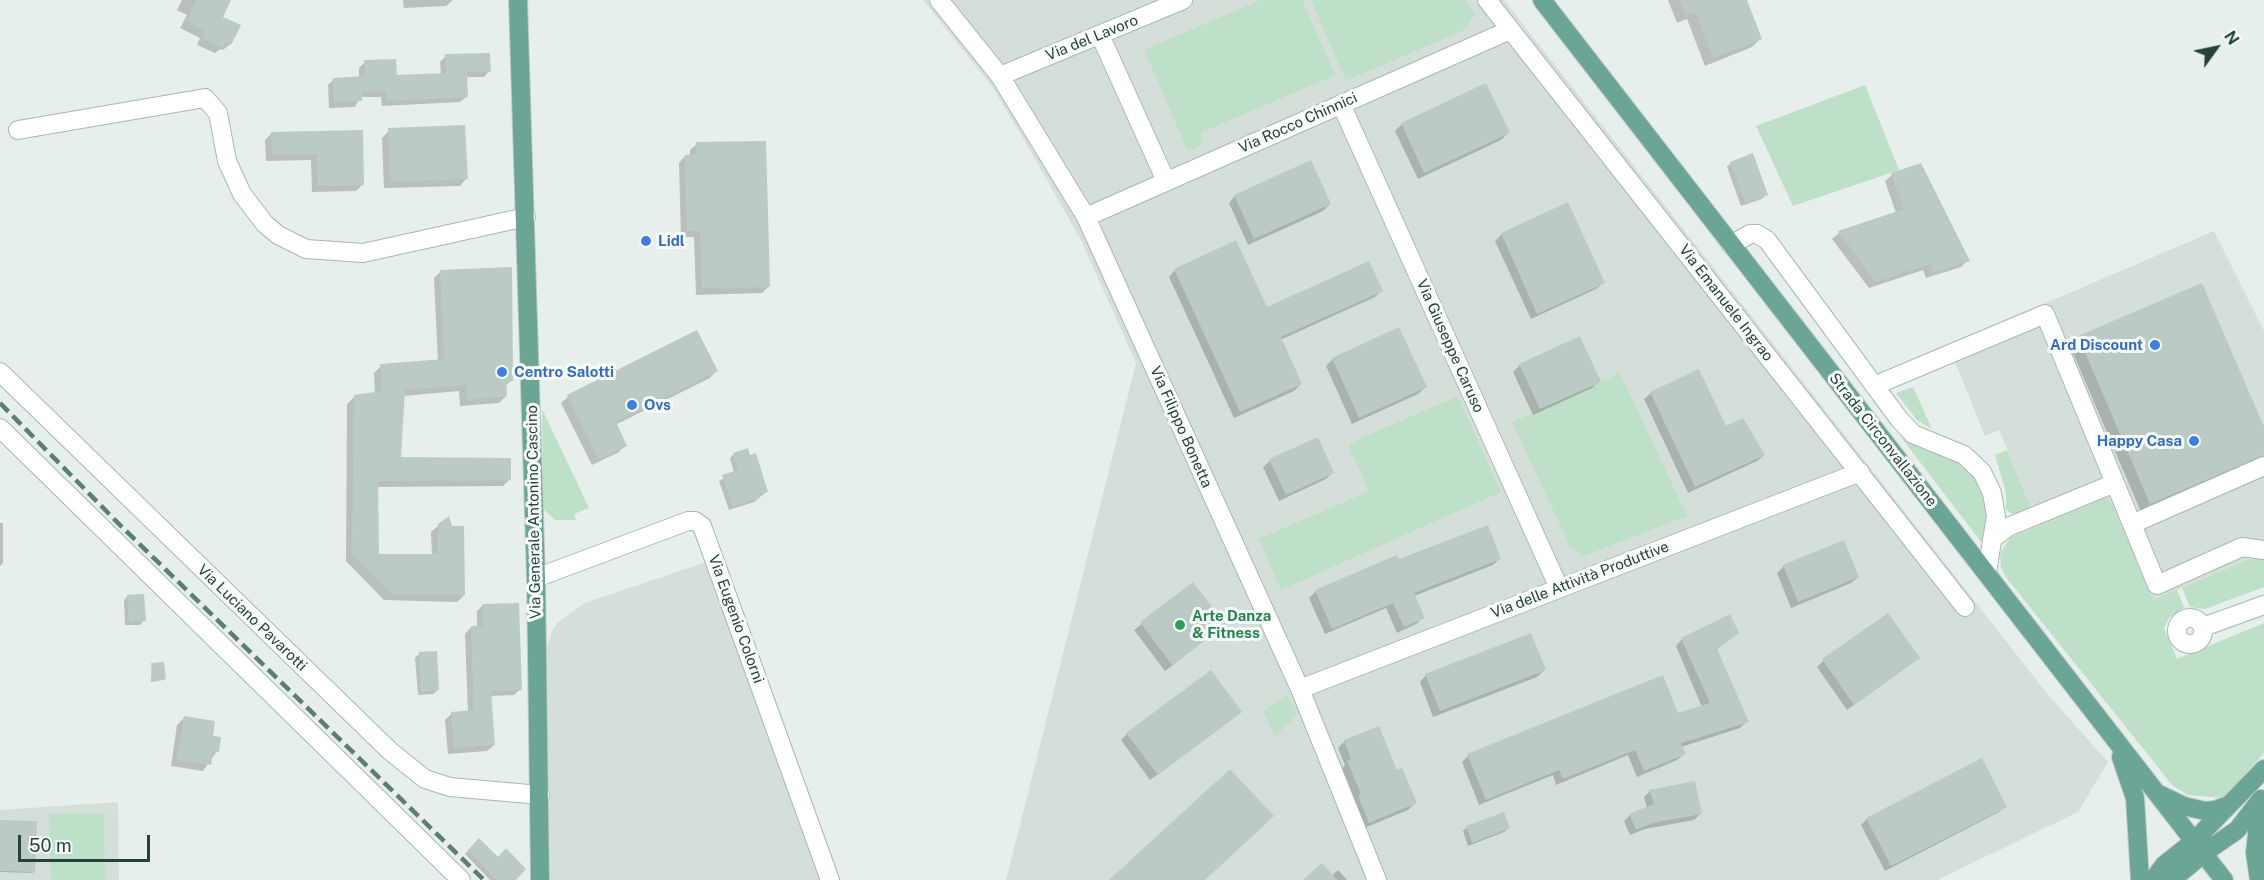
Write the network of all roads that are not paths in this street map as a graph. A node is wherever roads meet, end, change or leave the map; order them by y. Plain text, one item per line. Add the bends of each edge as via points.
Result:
1 (518, 0) edge
2 (939, 0) edge
3 (1183, 0) edge
4 (1486, 0) edge
5 (1542, 0) edge
6 (1510, 30) junction
7 (1100, 35) junction
8 (1000, 76) junction
9 (1341, 105) junction
10 (18, 130) dead end
11 (1166, 181) junction
12 (526, 217) junction
13 (1086, 217) junction
14 (1731, 245) junction
15 (0, 372) edge
16 (1875, 385) junction
17 (0, 428) edge
18 (2264, 466) edge
19 (1860, 472) junction
20 (2115, 483) junction
21 (2132, 524) junction
22 (1992, 539) junction
23 (2264, 550) edge
24 (1986, 572) junction
25 (536, 578) junction
26 (1559, 588) junction
27 (2264, 605) edge
28 (1965, 607) dead end
29 (2203, 627) dead end
30 (1300, 689) junction
31 (2111, 734) junction
32 (2264, 769) edge
33 (2156, 792) junction
34 (540, 795) junction
35 (2262, 796) edge
36 (2229, 805) junction
37 (2199, 847) junction
38 (461, 880) edge
39 (540, 880) edge
40 (830, 880) edge
41 (1377, 880) edge
42 (2140, 880) edge
43 (2152, 880) edge
44 (2172, 880) edge
45 (2224, 880) edge
46 (2259, 880) edge

1 - 12 main road, Via Generale Antonino Cascino
2 - 8 street, Via Filippo Bonetta
3 - 7 street, Via del Lavoro
4 - 6 street, Via Emanuele Ingrao
5 - 14 main road, Strada Circonvallazione
6 - 9 street, Via Rocco Chinnici
6 - 19 street, Via Emanuele Ingrao
7 - 8 street, Via del Lavoro
7 - 11 street
8 - 13 street, Via Filippo Bonetta
9 - 11 street, Via Rocco Chinnici
9 - 26 street, Via Giuseppe Caruso
10 - 12 street via 205,98 218,113 227,161 242,194 265,224 306,249 363,253
11 - 13 street, Via Rocco Chinnici
12 - 25 main road, Via Generale Antonino Cascino
13 - 30 street, Via Filippo Bonetta
14 - 16 street via 1750,234 1767,240
14 - 24 main road, Strada Circonvallazione
15 - 34 street, Via Luciano Pavarotti via 390,751 425,779 450,787
16 - 20 street via 2045,314
16 - 22 street via 1913,434 1964,455 1982,472 1995,504
17 - 38 street
18 - 21 street
19 - 26 street, Via delle Attività Produttive
19 - 28 street, Via Emanuele Ingrao
20 - 21 street
20 - 22 street via 2008,527
21 - 23 street via 2157,585 2242,547
22 - 24 street
24 - 31 main road, Strada Circonvallazione
25 - 34 main road, Via Generale Antonino Cascino
25 - 40 street, Via Eugenio Colorni via 688,521 702,526
26 - 30 street, Via delle Attività Produttive
27 - 29 street
30 - 41 street, Via Filippo Bonetta
31 - 33 main road, Strada Circonvallazione
31 - 42 main road via 2135,798
32 - 36 main road
33 - 36 main road via 2176,803 2205,811
33 - 37 main road, Strada Circonvallazione
34 - 39 main road, Via Generale Antonino Cascino
35 - 37 main road via 2237,830
35 - 46 main road via 2255,836
36 - 37 main road
37 - 43 main road via 2170,859
37 - 44 main road
37 - 45 main road, Strada Circonvallazione

